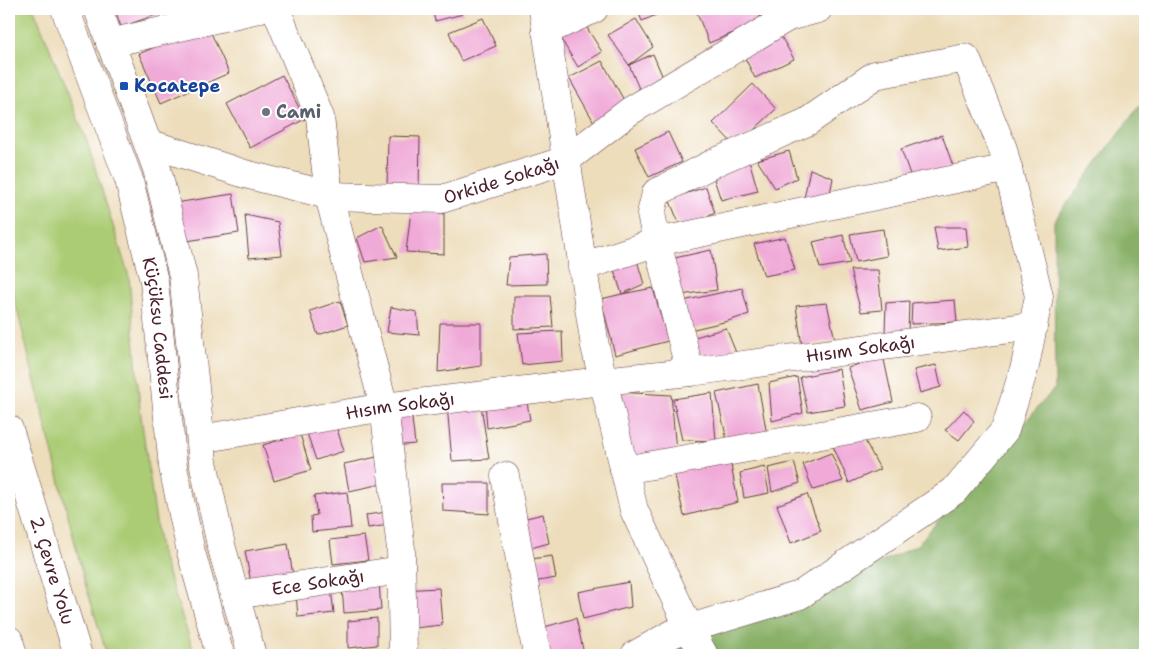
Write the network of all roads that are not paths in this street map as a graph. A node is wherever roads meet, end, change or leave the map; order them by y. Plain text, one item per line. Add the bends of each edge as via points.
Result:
1 (65, 9) edge
2 (98, 9) edge
3 (258, 9) edge
4 (276, 9) edge
5 (594, 9) edge
6 (818, 9) edge
7 (544, 20) edge
8 (110, 43) junction
9 (148, 143) junction
10 (117, 149) junction
11 (566, 160) junction
12 (1008, 168) junction
13 (329, 196) junction
14 (657, 242) junction
15 (582, 266) junction
16 (1033, 326) junction
17 (690, 372) junction
18 (602, 381) junction
19 (384, 407) junction
20 (917, 418) dead end
21 (9, 429) edge
22 (201, 439) junction
23 (171, 443) junction
24 (624, 470) junction
25 (506, 476) dead end
26 (401, 570) junction
27 (235, 595) junction
28 (689, 628) junction
29 (9, 640) edge
30 (13, 655) edge
31 (78, 655) edge
32 (220, 655) edge
33 (252, 655) edge
34 (403, 655) edge
35 (538, 655) edge
36 (635, 655) edge
37 (704, 655) edge

1 - 10 main road, Küçüksu Caddesi
2 - 8 main road, Küçüksu Caddesi
3 - 8 main road
4 - 13 main road via 320,116
5 - 7 main road
6 - 11 main road, Orkide Sokağı via 788,17 639,106
7 - 11 main road
8 - 9 main road, Küçüksu Caddesi
9 - 10 main road
9 - 13 main road, Orkide Sokağı
9 - 22 main road, Küçüksu Caddesi via 183,276
10 - 23 main road, Küçüksu Caddesi via 129,180 154,281
11 - 13 main road, Orkide Sokağı via 442,199
11 - 15 main road
12 - 14 main road
12 - 14 main road via 966,58 875,75 807,122 656,193 651,214
12 - 16 main road via 1040,296
13 - 19 main road
14 - 15 main road
14 - 17 main road
15 - 18 main road
16 - 17 main road, Hısım Sokağı
16 - 28 main road via 1025,366 1005,430 954,491 800,595
17 - 18 main road, Hısım Sokağı
18 - 19 main road, Hısım Sokağı
18 - 24 main road
19 - 22 main road, Hısım Sokağı
19 - 26 main road
20 - 24 main road
21 - 31 main road, 2. Çevre Yolu
22 - 23 main road, Hısım Sokağı
22 - 27 main road, Küçüksu Caddesi via 220,545
23 - 32 main road, Küçüksu Caddesi via 191,552
24 - 28 main road via 634,510
25 - 35 main road
26 - 27 main road, Ece Sokağı
26 - 34 main road
27 - 33 main road, Küçüksu Caddesi
28 - 36 main road
28 - 37 main road
29 - 30 main road

